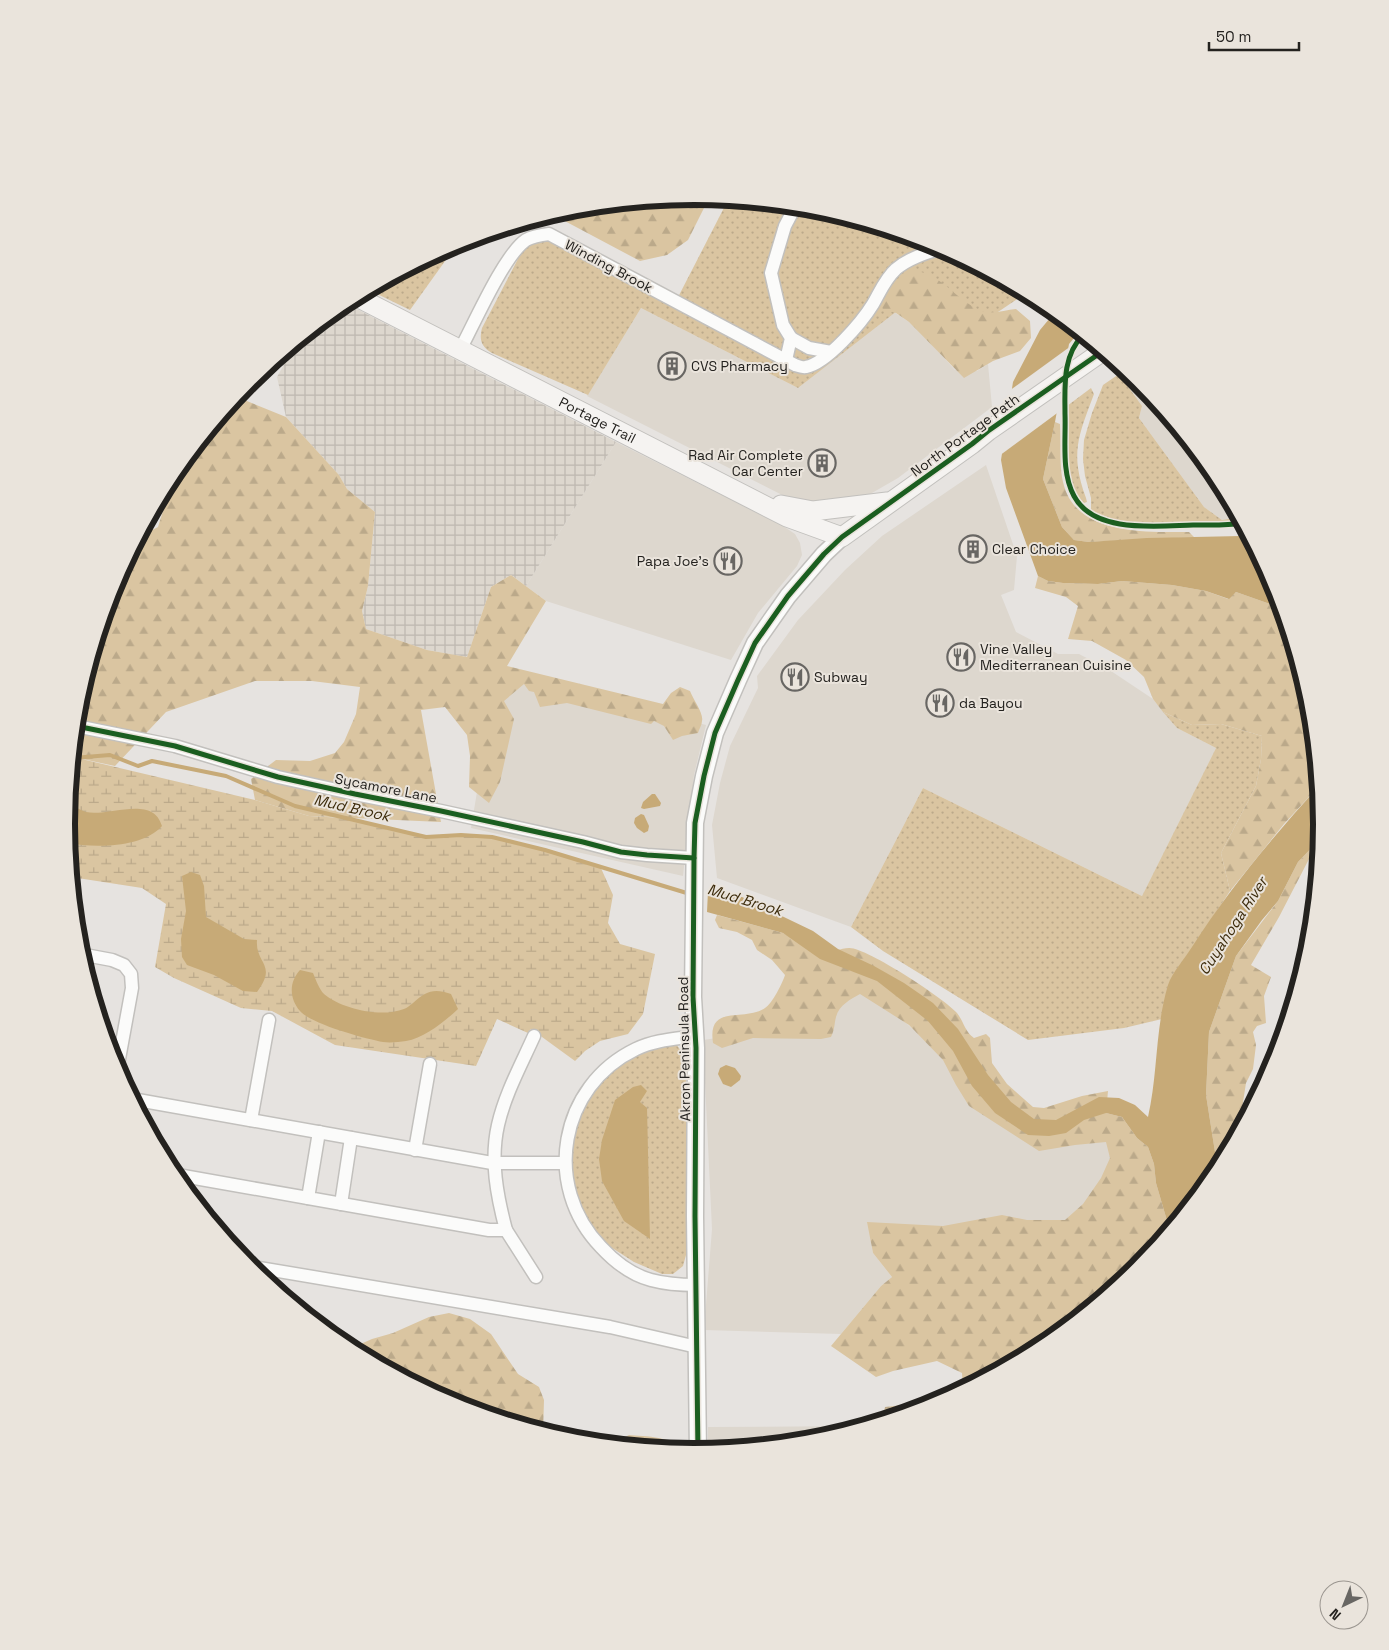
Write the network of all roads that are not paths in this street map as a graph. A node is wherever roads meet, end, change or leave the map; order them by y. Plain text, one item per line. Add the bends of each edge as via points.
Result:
1 (792, 214) edge
2 (929, 252) edge
3 (364, 301) edge
4 (791, 338) junction
5 (460, 350) junction
6 (831, 352) junction
7 (1098, 354) edge
8 (786, 360) junction
9 (751, 499) junction
10 (893, 501) junction
11 (842, 537) junction
12 (83, 727) edge
13 (694, 858) junction
14 (89, 956) edge
15 (269, 1020) dead end
16 (534, 1036) dead end
17 (696, 1036) junction
18 (120, 1056) edge
19 (430, 1064) dead end
20 (140, 1100) edge
21 (250, 1120) junction
22 (319, 1132) junction
23 (351, 1138) junction
24 (415, 1150) junction
25 (564, 1162) junction
26 (494, 1163) junction
27 (184, 1176) edge
28 (308, 1198) junction
29 (341, 1204) junction
30 (506, 1230) junction
31 (262, 1268) edge
32 (536, 1277) dead end
33 (696, 1285) junction
34 (697, 1347) junction
35 (698, 1444) edge

1 - 4 street via 771,273 783,326
2 - 6 street via 897,269 883,283 860,323
3 - 5 main road, Portage Trail
4 - 6 street via 809,348
4 - 8 street
5 - 8 street, Winding Brook via 504,266 526,241 549,234
5 - 9 main road, Portage Trail
6 - 8 street, Winding Brook via 806,368
7 - 10 main road, North Portage Path
9 - 10 main road via 813,511
9 - 11 main road, Portage Trail via 787,517
10 - 11 main road, North Portage Path
11 - 13 street, Akron Peninsula Road via 782,603 755,643 742,671 716,733 706,769 695,823
12 - 13 street, Sycamore Lane via 175,746 278,777 621,852
13 - 17 street, Akron Peninsula Road via 693,997
14 - 18 street via 124,965 131,974 132,988
15 - 21 street
16 - 26 street via 498,1124
17 - 25 street via 658,1041 637,1049 620,1058 602,1074 587,1091 575,1113
17 - 33 street, Akron Peninsula Road
19 - 24 street
20 - 21 street
21 - 22 street
22 - 23 street
22 - 28 street
23 - 24 street
23 - 29 street
24 - 26 street
25 - 26 street
25 - 33 street via 576,1212 591,1237 607,1254 626,1269 650,1280
26 - 30 street
27 - 28 street
28 - 29 street
29 - 30 street via 489,1230
30 - 32 street
31 - 34 street via 610,1327
33 - 34 street, Akron Peninsula Road
34 - 35 street, Akron Peninsula Road

